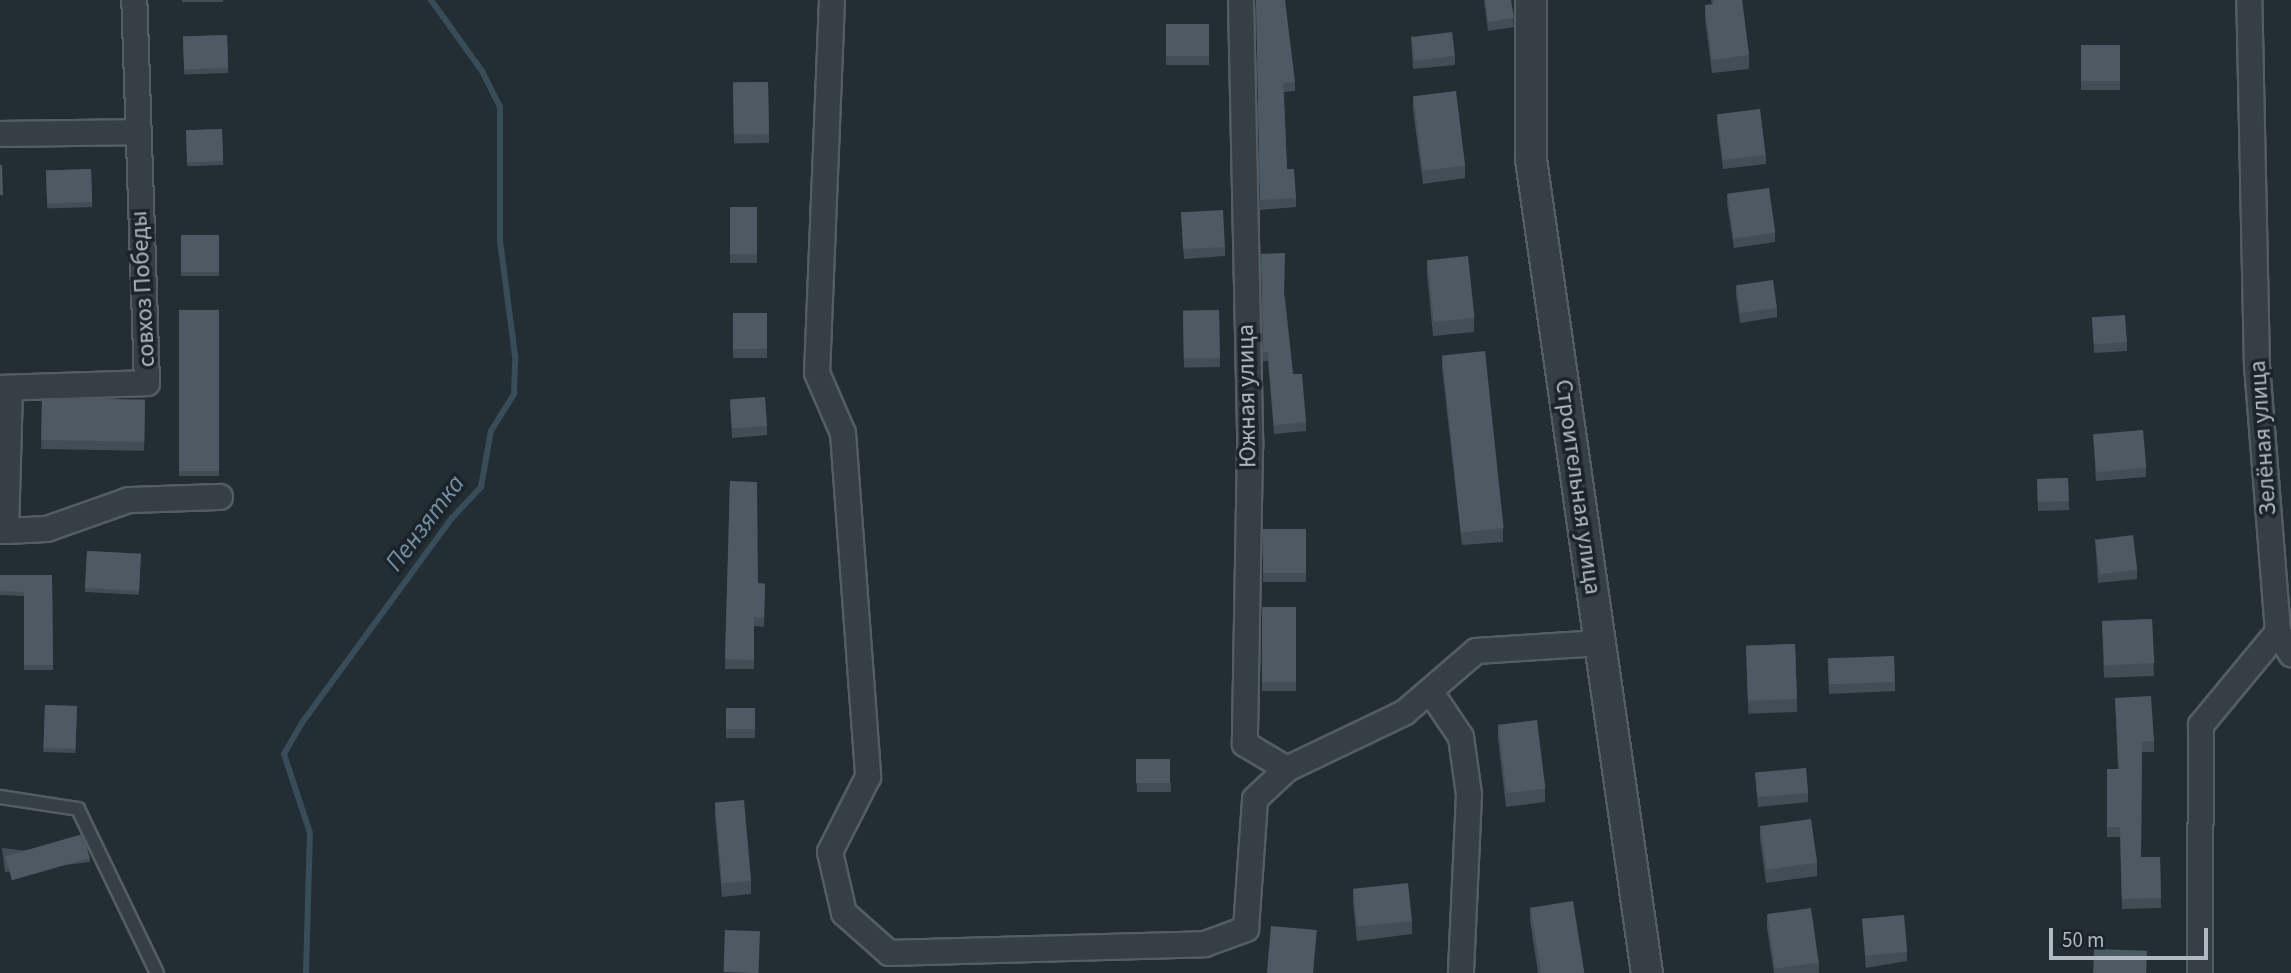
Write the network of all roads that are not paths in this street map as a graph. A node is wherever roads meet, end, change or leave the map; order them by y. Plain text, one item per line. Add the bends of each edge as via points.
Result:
1 (134, 0) edge
2 (832, 0) edge
3 (1241, 0) edge
4 (1531, 0) edge
5 (2249, 0) edge
6 (136, 132) junction
7 (0, 135) edge
8 (5, 389) edge
9 (220, 497) dead end
10 (3, 531) edge
11 (2283, 583) edge
12 (2278, 632) junction
13 (1600, 643) junction
14 (2291, 654) edge
15 (1430, 691) junction
16 (1287, 769) junction
17 (0, 797) edge
18 (157, 973) edge
19 (1461, 973) edge
20 (1647, 973) edge
21 (2200, 973) edge

1 - 6 street, совхоз Победы
2 - 16 street via 817,373 843,433 868,778 830,852 844,913 889,953 1205,944 1246,929 1255,799
3 - 16 street, Южная улица via 1250,447 1245,744
4 - 13 street, Строительная улица via 1531,159
5 - 11 street, Зелёная улица via 2257,366
6 - 7 street
6 - 8 street, совхоз Победы via 147,383
8 - 10 street
9 - 10 street via 130,500 47,528
11 - 12 street, Зелёная улица
12 - 14 street
12 - 21 street via 2201,725
13 - 15 street via 1476,650
13 - 20 street, Строительная улица
15 - 16 street via 1404,713
15 - 19 street via 1461,737 1469,795
17 - 18 lane via 78,808

